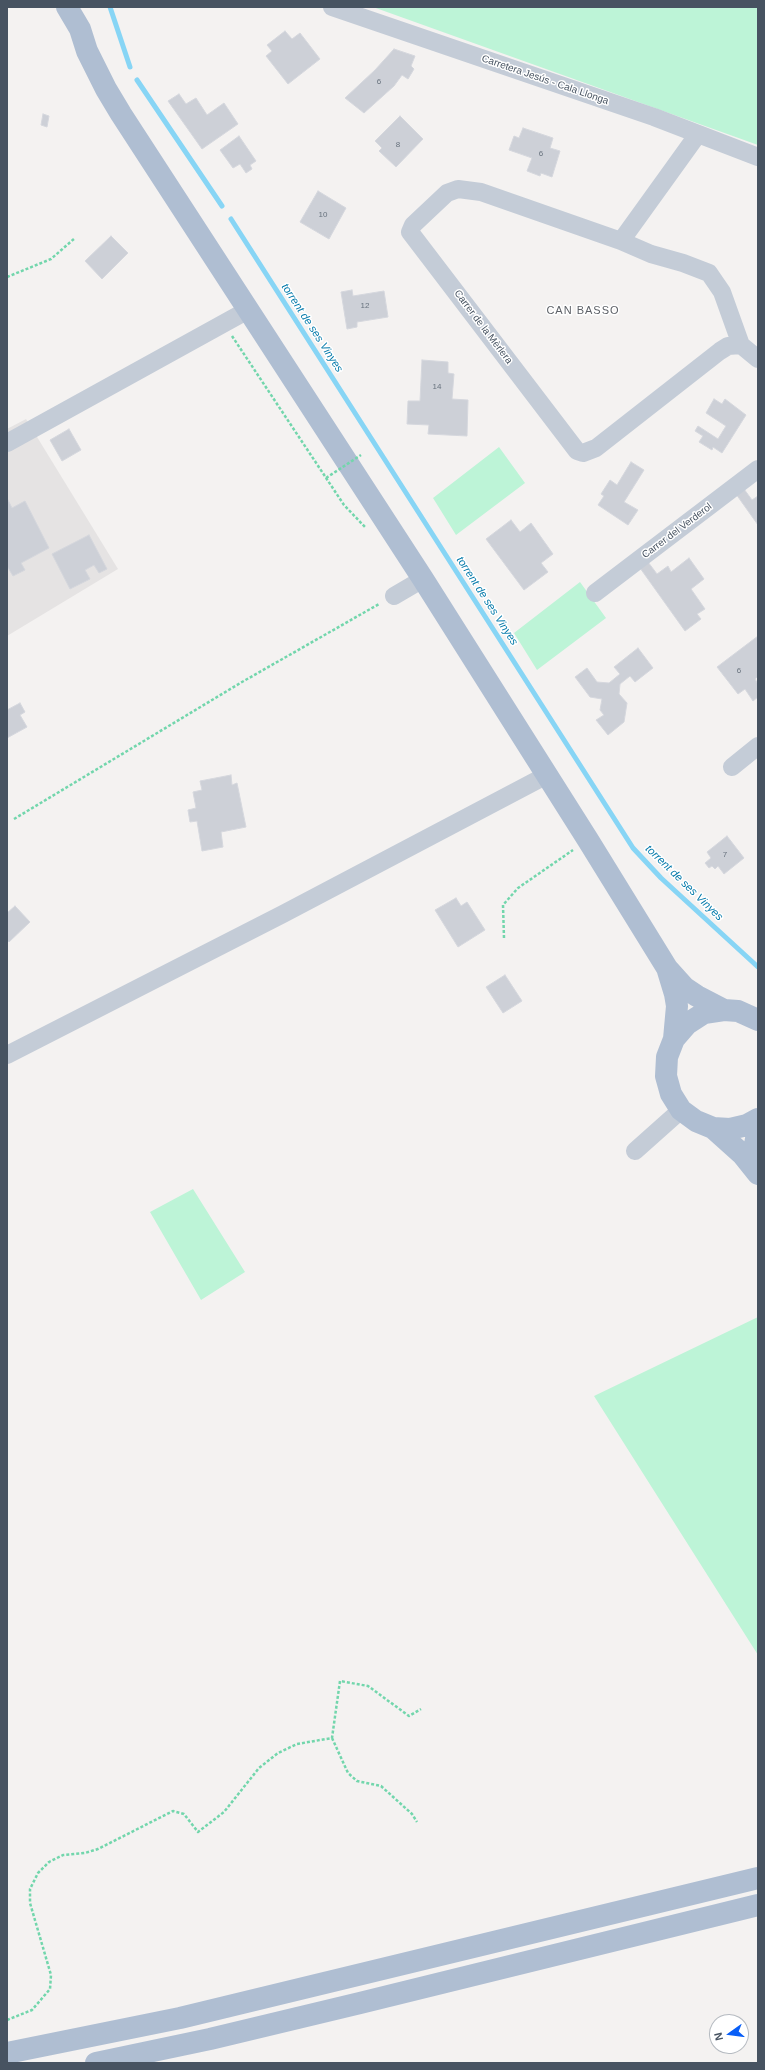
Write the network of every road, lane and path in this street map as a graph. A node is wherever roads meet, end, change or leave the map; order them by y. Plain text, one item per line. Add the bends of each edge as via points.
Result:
1 (67, 7) edge
2 (83, 7) edge
3 (332, 7) edge
4 (80, 29) junction
5 (698, 134) junction
6 (758, 157) edge
7 (75, 238) dead end
8 (621, 241) junction
9 (7, 277) edge
10 (248, 310) junction
11 (231, 334) dead end
12 (741, 346) junction
13 (758, 359) edge
14 (7, 443) edge
15 (361, 455) dead end
16 (758, 469) edge
17 (326, 478) junction
18 (344, 505) dead end
19 (423, 579) junction
20 (595, 593) dead end
21 (394, 596) joint
22 (758, 746) edge
23 (732, 767) dead end
24 (547, 775) junction
25 (14, 819) dead end
26 (588, 840) junction
27 (504, 938) dead end
28 (667, 968) junction
29 (724, 1010) junction
30 (756, 1016) edge
31 (674, 1039) junction
32 (7, 1055) edge
33 (681, 1110) junction
34 (758, 1119) edge
35 (713, 1128) junction
36 (758, 1128) edge
37 (635, 1151) dead end
38 (757, 1172) edge
39 (421, 1709) dead end
40 (332, 1738) junction
41 (418, 1822) dead end
42 (758, 1878) edge
43 (758, 1904) edge
44 (7, 2020) edge
45 (7, 2053) edge
46 (96, 2063) edge

1 - 4 main road
2 - 4 main road
3 - 5 street, Carretera Jesús - Cala Llonga
4 - 10 main road via 87,52 120,114
5 - 6 street, Carretera Jesús - Cala Llonga
5 - 8 street
7 - 9 path via 52,259
8 - 12 street, Carrer de la Mèrlera via 709,273 722,292
8 - 12 street, Carrer de la Mèrlera via 481,192 458,189 447,193 412,225 410,232 577,451 583,453 596,448 720,351 728,346
10 - 14 street
10 - 19 main road
11 - 17 path
12 - 13 street
15 - 17 path, bridge
16 - 20 street, Carrer del Verderol
17 - 18 path
19 - 21 street
19 - 24 main road
21 - 25 path via 242,682
22 - 23 street
24 - 26 main road
24 - 32 street
26 - 27 path via 518,888 503,905
26 - 28 main road
28 - 29 main road via 685,988
28 - 31 main road via 677,1006
29 - 30 main road
29 - 31 main road via 704,1014 686,1024
31 - 33 main road via 667,1057 666,1076 670,1094
33 - 35 main road via 696,1121
33 - 37 street
34 - 35 main road via 730,1129
35 - 38 main road via 742,1154
36 - 38 main road via 754,1150
39 - 40 path via 410,1716 368,1686 340,1681
40 - 41 path via 348,1773 357,1781 381,1786
40 - 44 path via 297,1744 278,1753 260,1768 224,1812 198,1832 184,1814 173,1811 98,1849 63,1855 49,1862 38,1874 30,1889 30,1903 51,1975 50,1989 32,2010
42 - 45 main road via 254,2000
43 - 46 main road via 353,2005

